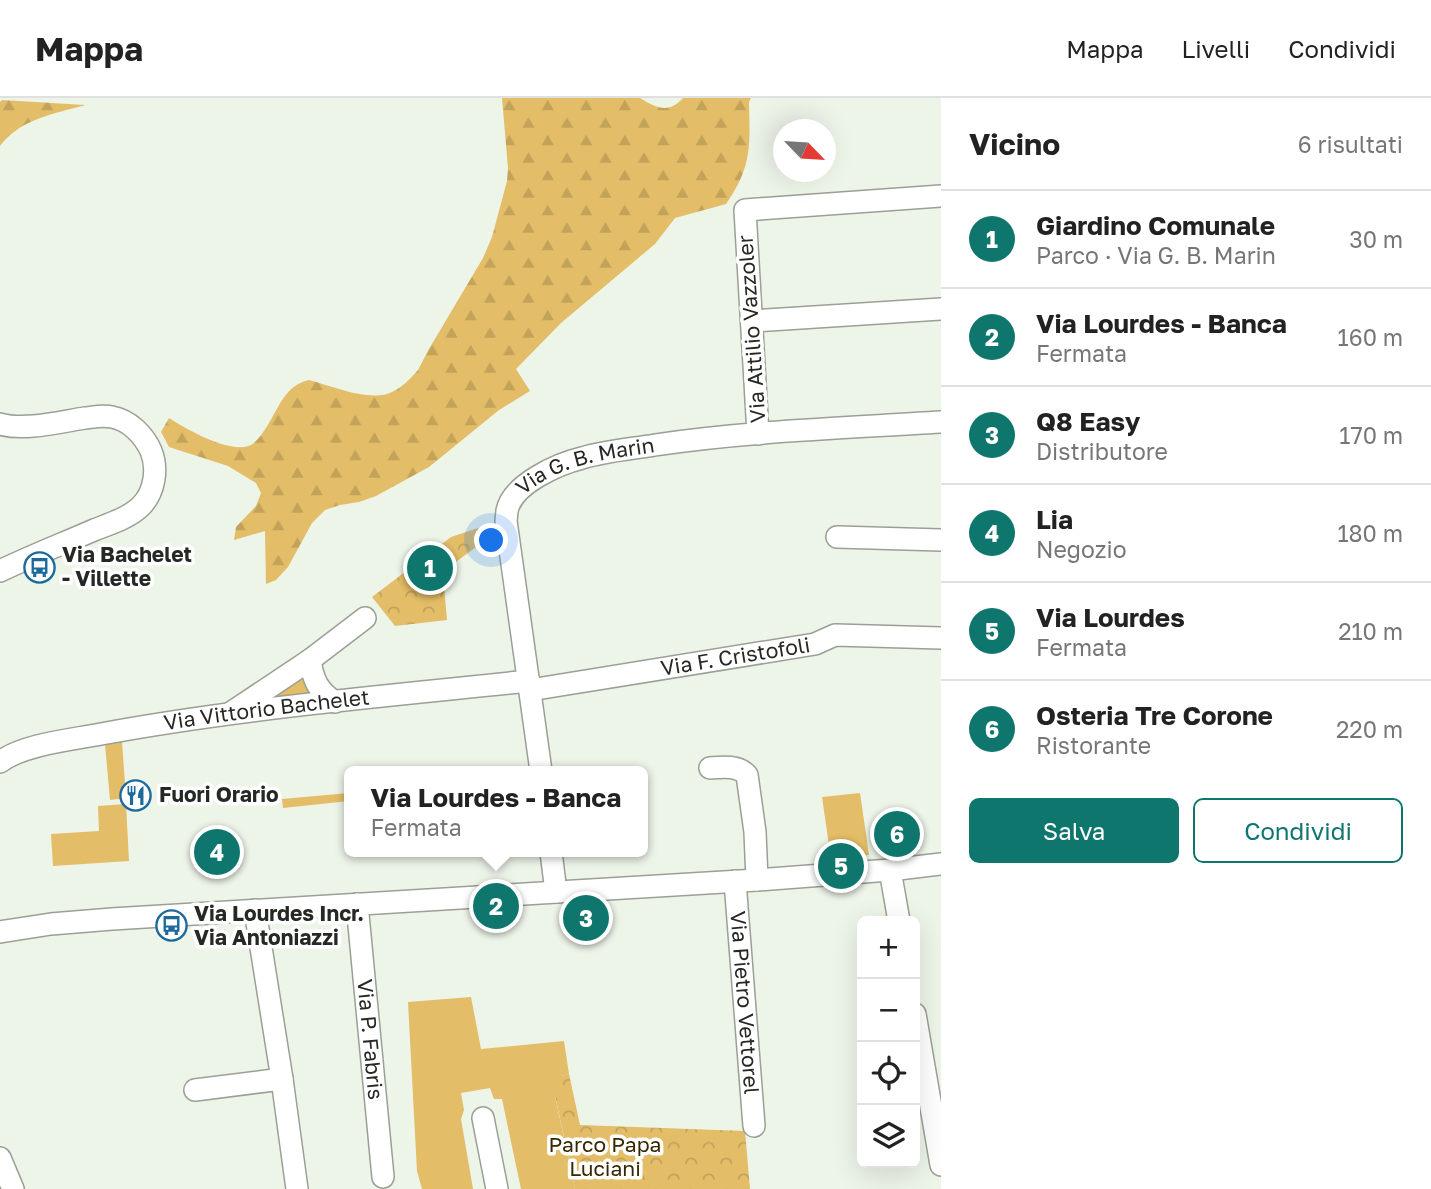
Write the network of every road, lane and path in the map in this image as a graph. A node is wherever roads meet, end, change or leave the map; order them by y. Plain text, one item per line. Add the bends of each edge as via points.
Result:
1 (941, 197) edge
2 (941, 309) edge
3 (752, 321) junction
4 (941, 422) edge
5 (0, 424) edge
6 (758, 434) junction
7 (837, 537) dead end
8 (941, 540) edge
9 (0, 571) edge
10 (365, 618) dead end
11 (941, 638) edge
12 (310, 660) junction
13 (529, 685) junction
14 (335, 702) junction
15 (227, 715) junction
16 (3, 758) edge
17 (540, 766) edge
18 (710, 768) dead end
19 (552, 857) edge
20 (941, 864) edge
21 (890, 870) junction
22 (757, 880) junction
23 (734, 881) junction
24 (556, 892) junction
25 (357, 904) junction
26 (255, 910) junction
27 (898, 916) edge
28 (0, 923) edge
29 (51, 924) junction
30 (0, 932) edge
31 (920, 1042) edge
32 (282, 1079) junction
33 (195, 1090) dead end
34 (483, 1118) dead end
35 (754, 1126) dead end
36 (0, 1158) edge
37 (941, 1165) edge
38 (383, 1177) dead end
39 (13, 1189) edge
40 (297, 1189) edge
41 (497, 1189) edge

1 - 3 street, Via Attilio Vazzoler via 745,210
2 - 3 street
3 - 6 street, Via Attilio Vazzoler
4 - 6 street, Via G. B. Marin
5 - 9 street via 18,427 114,417 141,434 155,466 149,494 139,508
6 - 13 street, Via G. B. Marin via 580,458 531,480 515,495 506,521
7 - 8 street
10 - 12 street
11 - 13 street, Via F. Cristofoli via 835,635 815,644
12 - 14 street via 317,684
12 - 15 street
13 - 14 street, Via Vittorio Bachelet
13 - 17 street, Via G. B. Marin
14 - 15 street, Via Vittorio Bachelet
15 - 16 street, Via Vittorio Bachelet via 77,739
18 - 22 street via 738,769 747,775
19 - 24 street
20 - 21 street
21 - 22 street
21 - 27 street
22 - 23 street
23 - 24 street
23 - 35 street, Via Pietro Vettorel
24 - 25 street
25 - 26 street
25 - 38 street, Via P. Fabris
26 - 29 street
26 - 32 street
28 - 29 street
29 - 30 street
31 - 37 street
32 - 33 street
32 - 40 street
34 - 41 street
36 - 39 street

